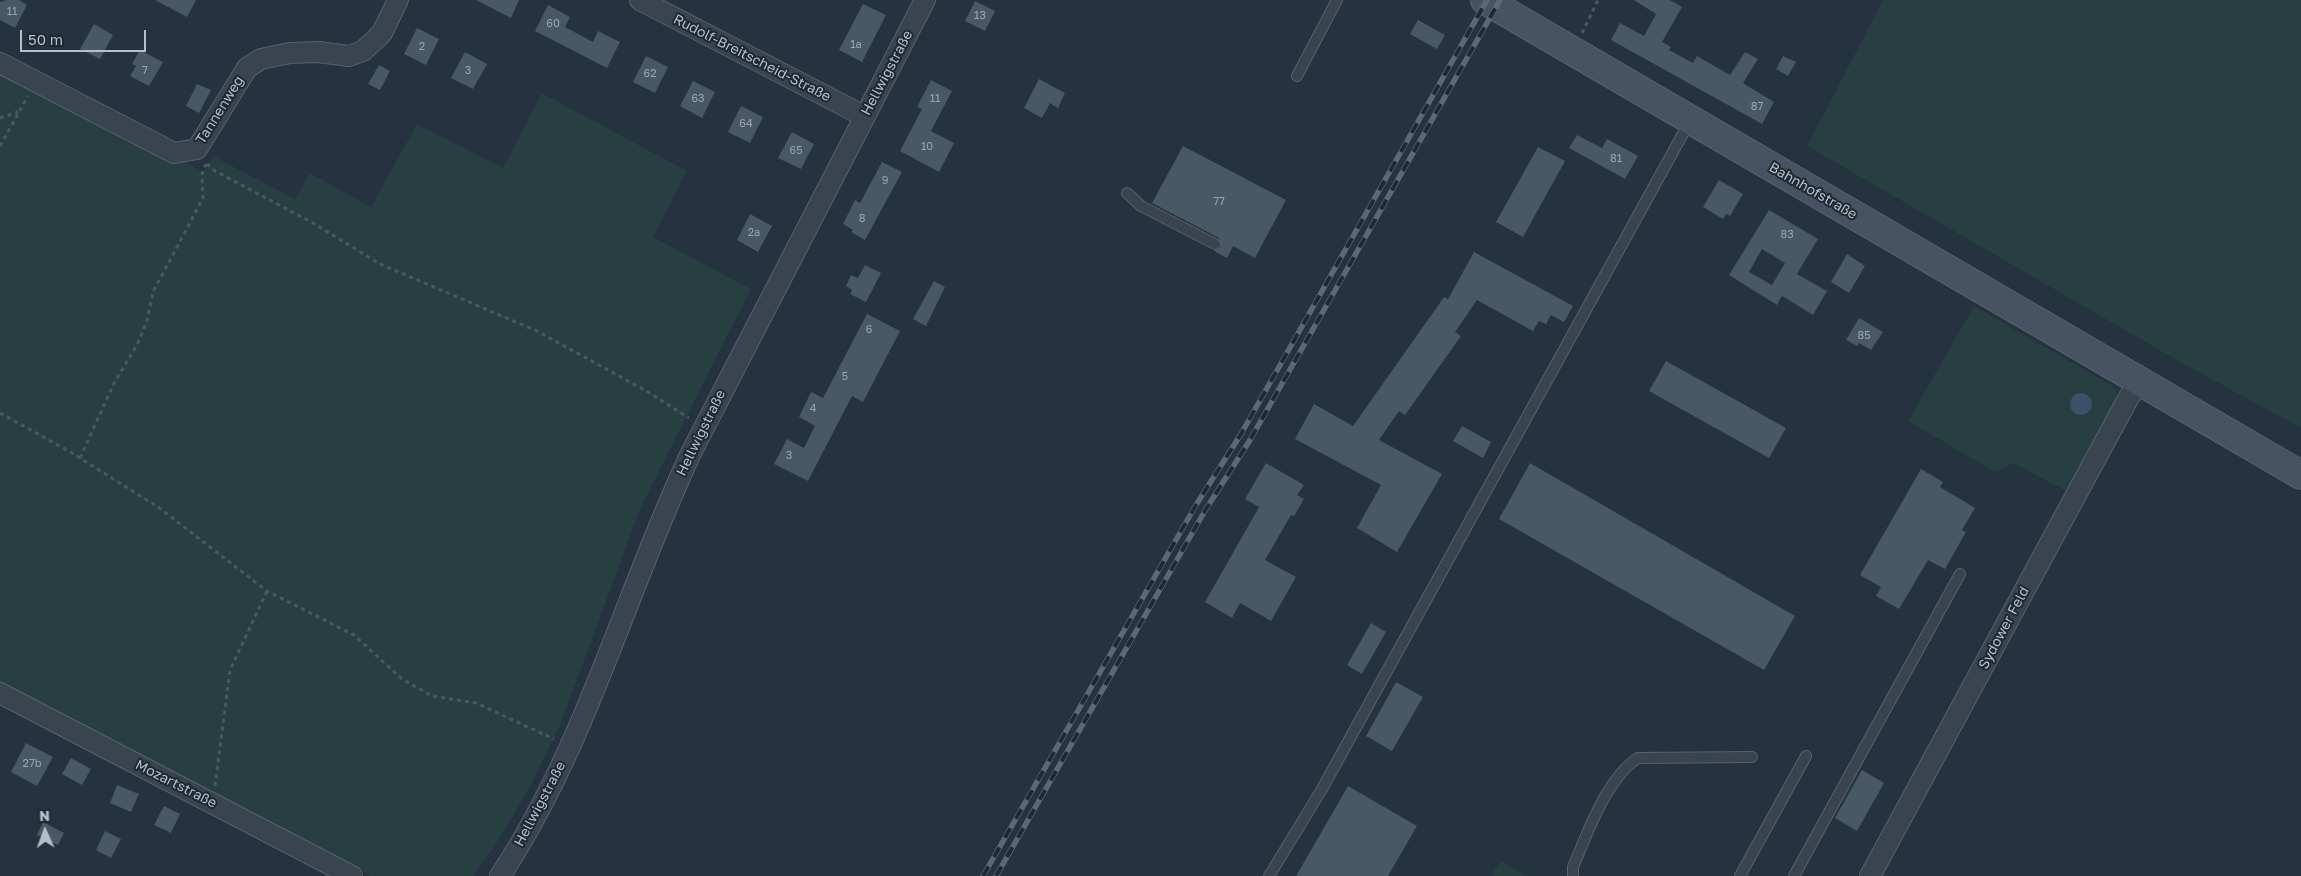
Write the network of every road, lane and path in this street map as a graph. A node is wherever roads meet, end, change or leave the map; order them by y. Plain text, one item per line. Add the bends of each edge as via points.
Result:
1 (398, 0) edge
2 (640, 0) edge
3 (925, 0) edge
4 (1337, 0) edge
5 (1485, 0) edge
6 (1598, 0) edge
7 (1572, 50) junction
8 (0, 63) edge
9 (1297, 76) dead end
10 (35, 82) junction
11 (19, 112) junction
12 (864, 116) junction
13 (0, 118) edge
14 (1691, 120) junction
15 (0, 146) edge
16 (202, 156) junction
17 (1127, 193) dead end
18 (1215, 244) dead end
19 (2140, 382) junction
20 (0, 414) edge
21 (704, 428) junction
22 (80, 458) junction
23 (2301, 475) edge
24 (1960, 574) dead end
25 (266, 590) junction
26 (0, 693) edge
27 (570, 747) junction
28 (1806, 756) dead end
29 (1752, 757) dead end
30 (212, 802) junction
31 (352, 876) edge
32 (500, 876) edge
33 (1269, 876) edge
34 (1573, 876) edge
35 (1740, 876) edge
36 (1794, 876) edge
37 (1870, 876) edge

1 - 16 street, Tannenweg via 382,33 363,51 349,56 290,53 261,59 247,68
2 - 12 street, Rudolf-Breitscheid-Straße
3 - 12 street, Hellwigstraße
4 - 9 lane
5 - 7 main road, Bahnhofstraße
6 - 7 path
7 - 14 main road, Bahnhofstraße
8 - 10 street, Tannenweg
10 - 11 path
10 - 16 street, Tannenweg via 174,153
11 - 13 path
11 - 15 path
12 - 21 street, Hellwigstraße
14 - 19 main road, Bahnhofstraße
14 - 33 lane via 1322,789
16 - 21 path via 215,172 313,223 380,264 538,330 648,392
16 - 22 path via 203,198 153,292 147,321 137,345 114,383
17 - 18 lane via 1141,206
19 - 23 main road, Bahnhofstraße
19 - 37 street, Sydower Feld
20 - 22 path
21 - 27 street, Hellwigstraße via 671,496
22 - 25 path via 158,507
24 - 36 lane
25 - 27 path via 354,635 402,679 432,696 476,703
25 - 30 path via 230,670
26 - 30 street, Mozartstraße
27 - 32 street, Hellwigstraße
28 - 35 lane
29 - 34 lane via 1638,758 1626,766 1598,810 1573,867
30 - 31 street, Mozartstraße

